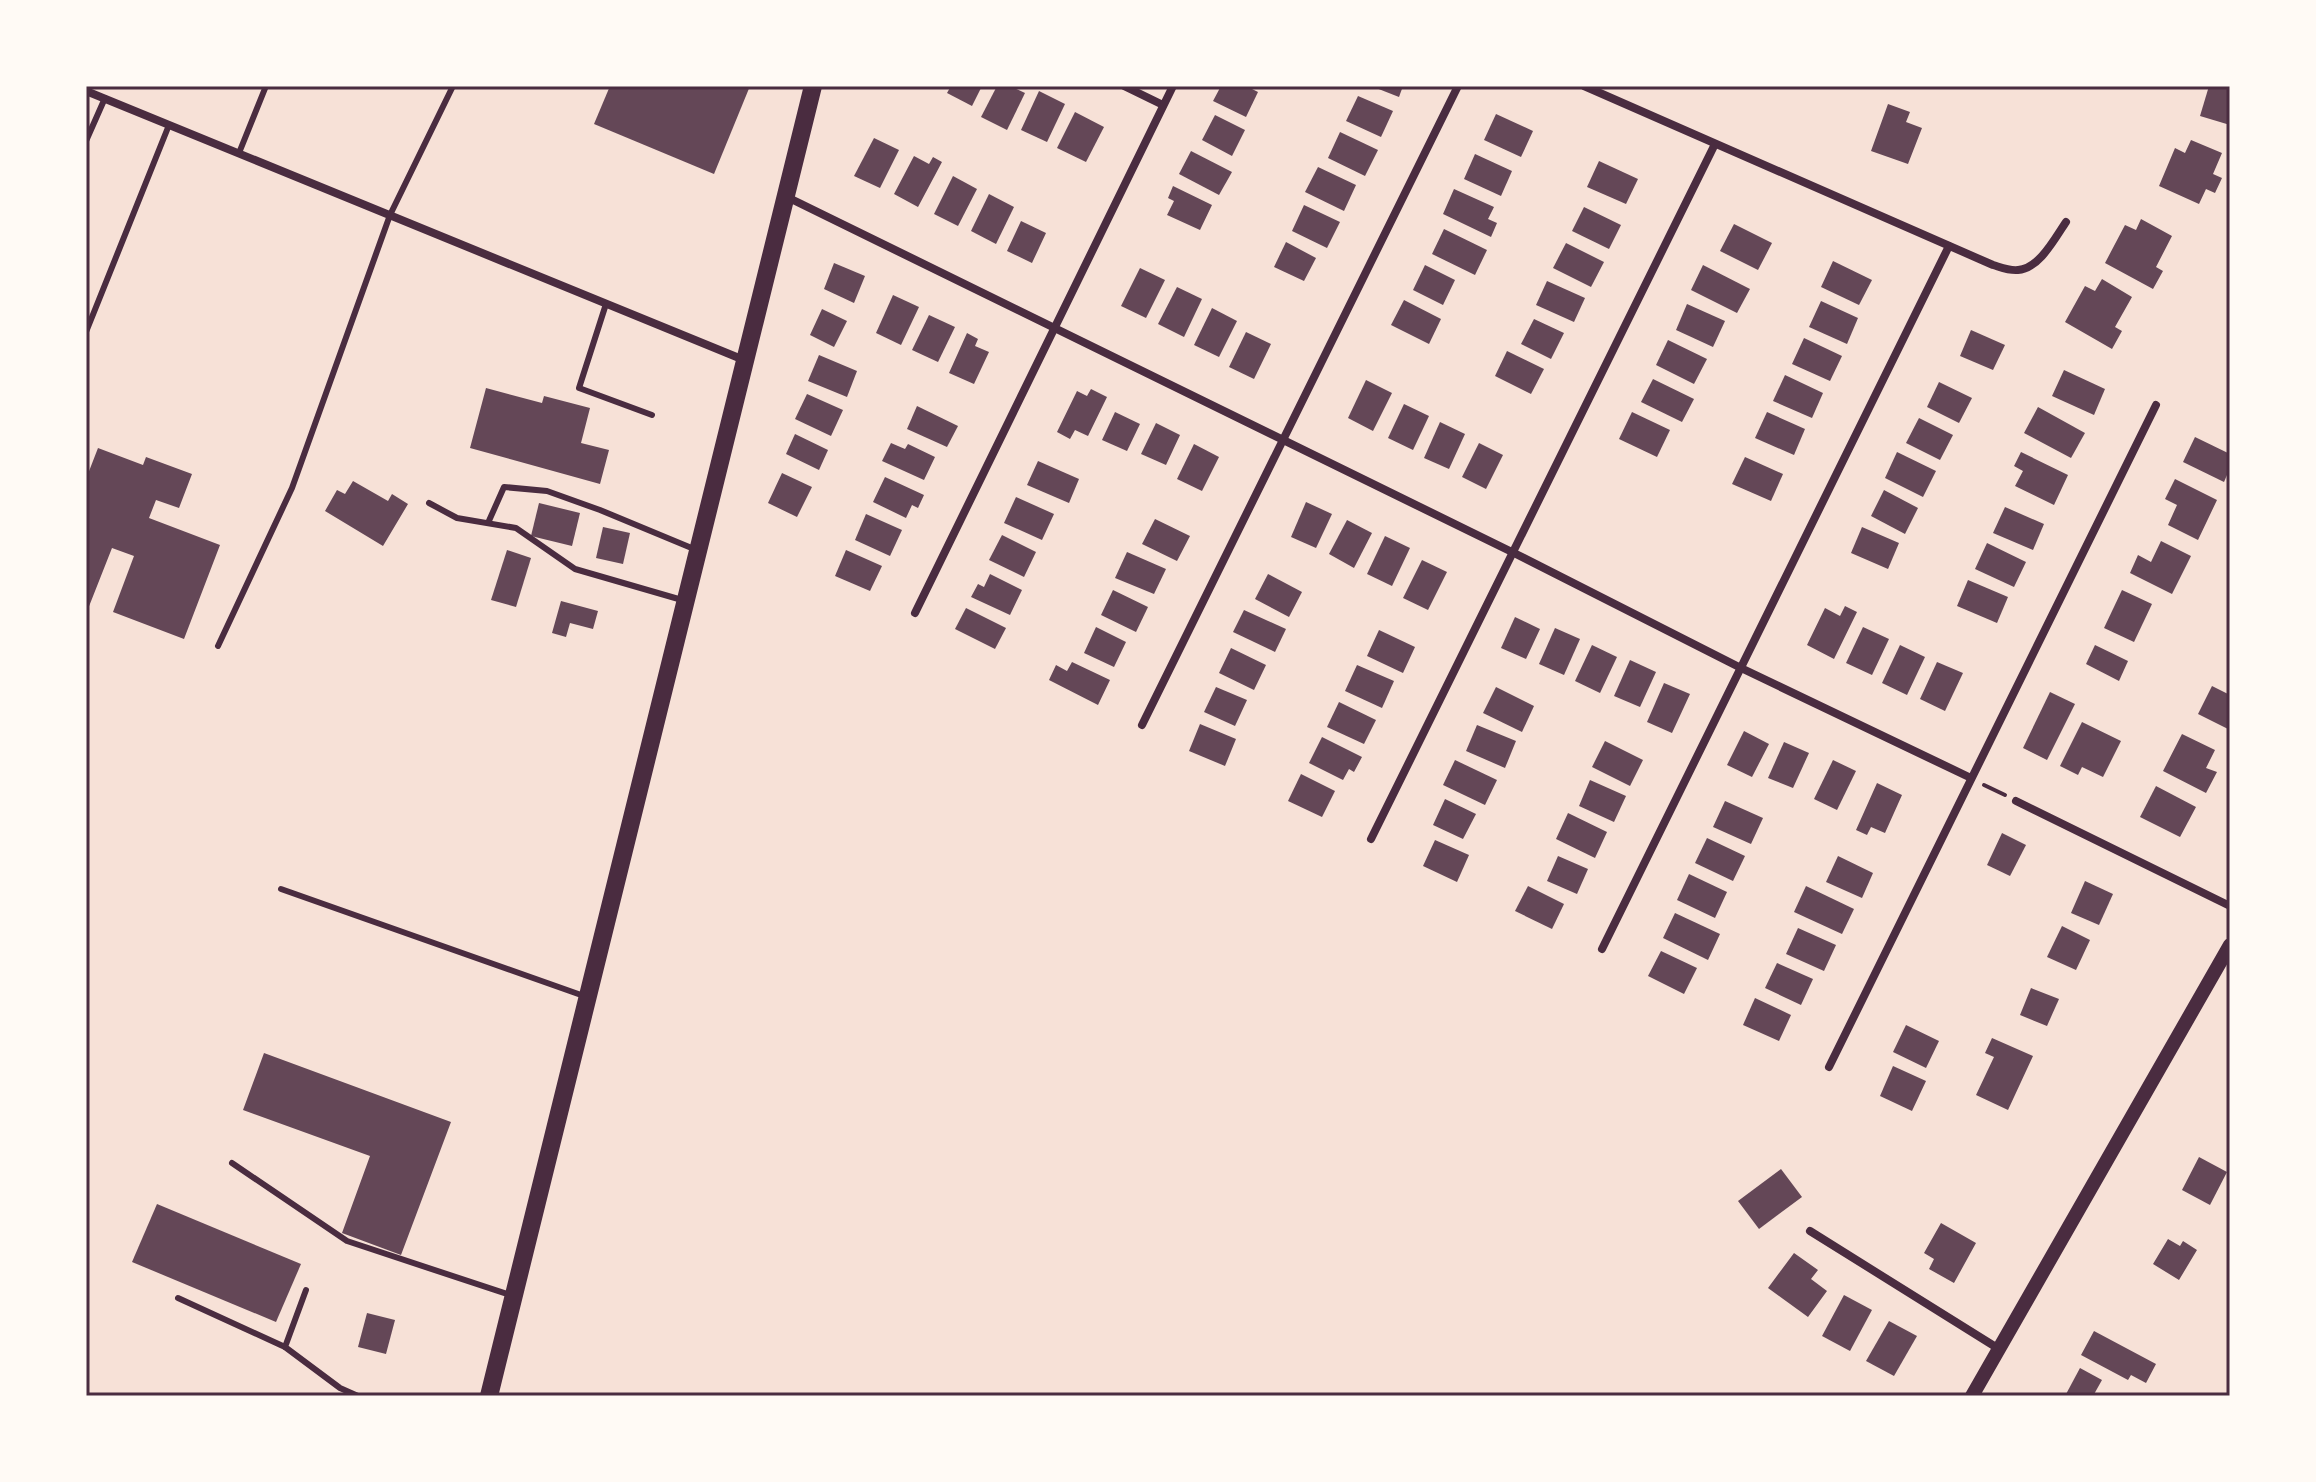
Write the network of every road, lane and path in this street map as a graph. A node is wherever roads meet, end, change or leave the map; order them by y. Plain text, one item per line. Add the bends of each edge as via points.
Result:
1 (266, 86) edge
2 (453, 86) edge
3 (813, 86) edge
4 (1124, 86) edge
5 (1173, 86) edge
6 (1458, 86) edge
7 (1584, 86) edge
8 (86, 91) edge
9 (105, 98) junction
10 (1163, 105) junction
11 (169, 125) junction
12 (86, 141) edge
13 (1715, 144) junction
14 (239, 153) junction
15 (785, 196) junction
16 (390, 215) junction
17 (2066, 222) dead end
18 (1949, 246) junction
19 (606, 304) junction
20 (1056, 327) junction
21 (86, 332) edge
22 (745, 361) junction
23 (2156, 405) dead end
24 (652, 415) dead end
25 (1284, 439) junction
26 (429, 503) dead end
27 (488, 523) junction
28 (698, 551) junction
29 (1514, 553) junction
30 (685, 601) junction
31 (915, 613) dead end
32 (218, 646) dead end
33 (1741, 668) junction
34 (1142, 725) dead end
35 (1971, 778) junction
36 (2016, 801) joint
37 (1371, 839) dead end
38 (281, 889) dead end
39 (2230, 906) edge
40 (2230, 945) edge
41 (1602, 949) dead end
42 (588, 997) junction
43 (1829, 1067) dead end
44 (232, 1163) dead end
45 (1810, 1231) dead end
46 (306, 1290) dead end
47 (514, 1297) junction
48 (178, 1298) dead end
49 (285, 1347) junction
50 (1999, 1349) junction
51 (358, 1396) edge
52 (489, 1396) edge
53 (1972, 1396) edge

1 - 14 lane
2 - 16 lane
3 - 15 main road
4 - 10 street
5 - 10 street
6 - 25 street
7 - 13 street
8 - 9 street
9 - 11 street
9 - 12 lane
10 - 20 street
11 - 14 street
11 - 21 lane
13 - 18 street
13 - 29 street
14 - 16 street
15 - 20 street
15 - 22 main road
16 - 19 street
16 - 32 lane via 292,488
17 - 18 street via 2025,269 1993,265
18 - 33 street
19 - 22 street
19 - 24 lane via 579,388
20 - 25 street
20 - 31 street
22 - 28 main road
23 - 35 street
25 - 29 street
25 - 34 street
26 - 27 lane via 457,518
27 - 28 lane via 504,487 547,491
27 - 30 lane via 516,528 575,569
28 - 30 main road
29 - 33 street
29 - 37 street
30 - 42 main road
33 - 35 street
33 - 41 street
35 - 36 path
35 - 43 street
36 - 39 street
38 - 42 lane
40 - 50 street
42 - 47 main road
44 - 47 lane via 347,1241
45 - 50 street
46 - 49 lane
47 - 52 main road
48 - 49 lane
49 - 51 lane
50 - 53 street

